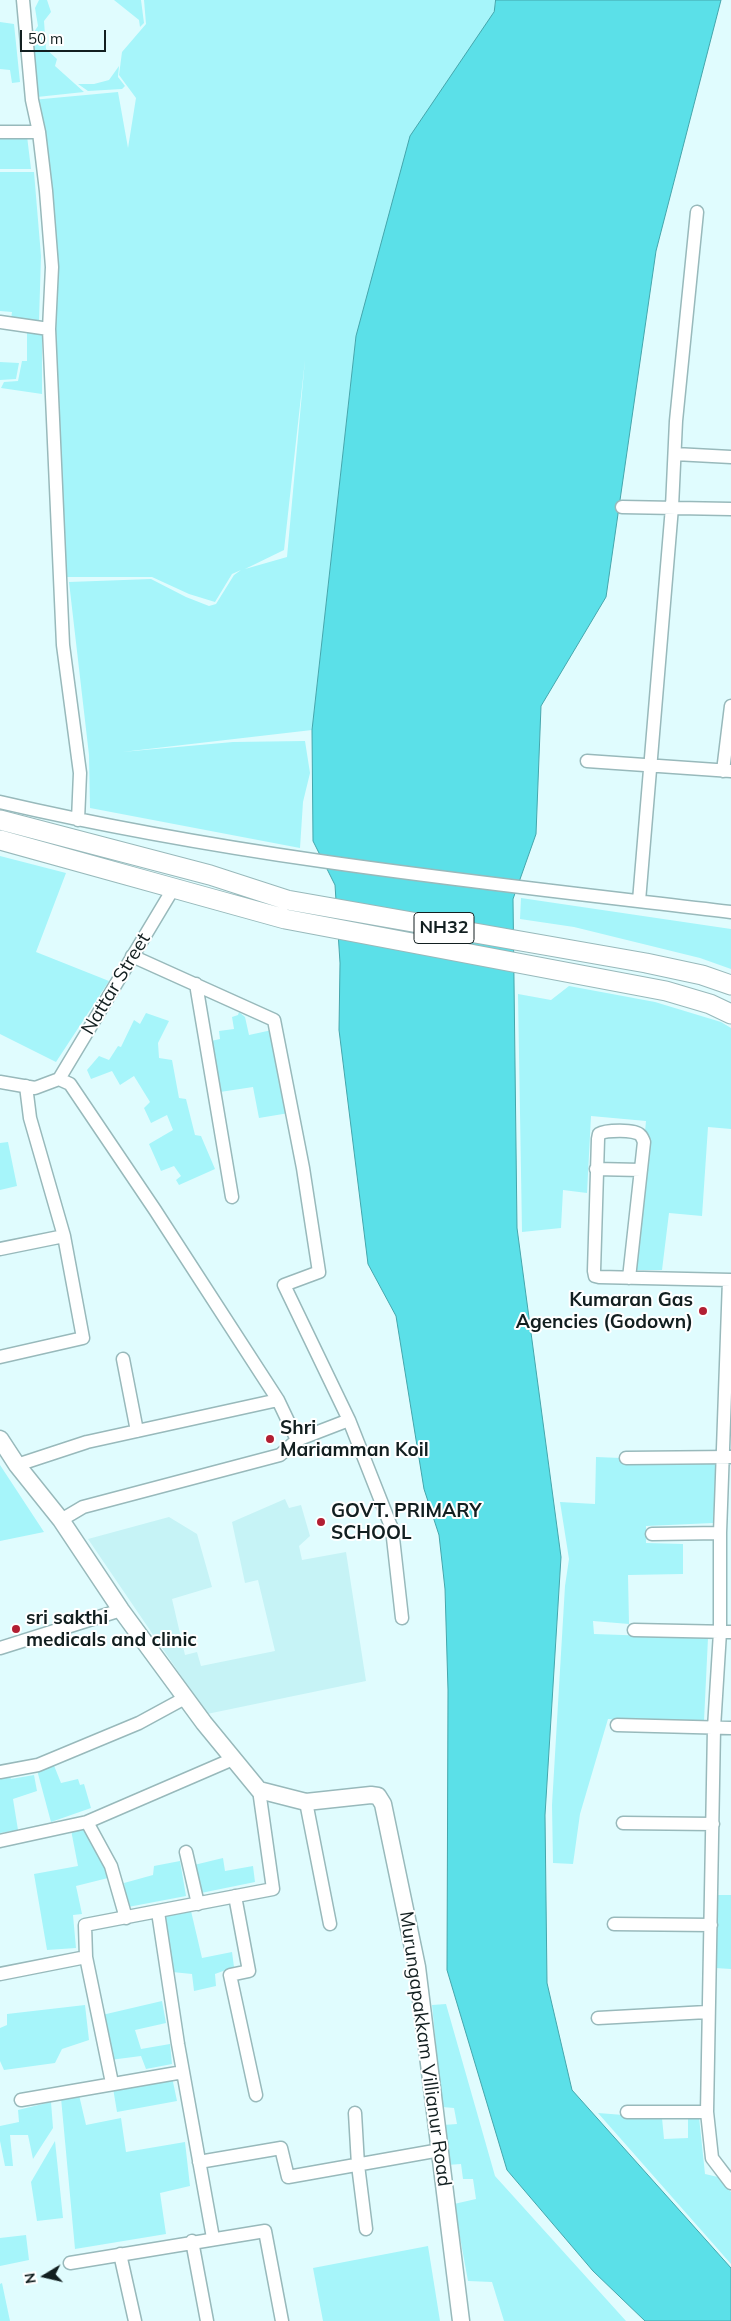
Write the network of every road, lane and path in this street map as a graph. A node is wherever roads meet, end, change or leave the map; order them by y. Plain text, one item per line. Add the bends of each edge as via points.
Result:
1 (23, 0) edge
2 (0, 132) edge
3 (39, 132) junction
4 (698, 212) dead end
5 (0, 322) edge
6 (49, 329) junction
7 (675, 454) junction
8 (731, 457) edge
9 (622, 507) dead end
10 (672, 507) junction
11 (731, 510) edge
12 (731, 706) edge
13 (587, 761) dead end
14 (652, 766) junction
15 (727, 771) edge
16 (0, 802) edge
17 (0, 820) edge
18 (78, 820) junction
19 (0, 840) edge
20 (173, 889) junction
21 (640, 901) junction
22 (731, 912) edge
23 (132, 956) junction
24 (196, 984) junction
25 (731, 985) edge
26 (731, 1014) edge
27 (59, 1079) junction
28 (0, 1082) edge
29 (26, 1086) junction
30 (596, 1170) junction
31 (641, 1170) junction
32 (232, 1197) dead end
33 (64, 1236) junction
34 (0, 1249) edge
35 (630, 1278) junction
36 (730, 1280) edge
37 (0, 1356) edge
38 (123, 1359) dead end
39 (278, 1400) junction
40 (349, 1420) junction
41 (137, 1431) junction
42 (0, 1439) edge
43 (296, 1440) junction
44 (727, 1457) edge
45 (626, 1458) dead end
46 (17, 1465) junction
47 (61, 1520) junction
48 (720, 1533) junction
49 (652, 1534) dead end
50 (121, 1610) junction
51 (402, 1618) dead end
52 (634, 1630) dead end
53 (725, 1632) edge
54 (0, 1648) edge
55 (185, 1698) junction
56 (617, 1725) dead end
57 (714, 1728) junction
58 (731, 1728) edge
59 (233, 1759) junction
60 (0, 1772) edge
61 (259, 1790) junction
62 (306, 1802) junction
63 (87, 1822) junction
64 (623, 1823) dead end
65 (713, 1824) junction
66 (0, 1841) edge
67 (186, 1852) dead end
68 (235, 1896) junction
69 (198, 1904) junction
70 (158, 1912) junction
71 (126, 1918) junction
72 (330, 1924) dead end
73 (614, 1924) dead end
74 (711, 1925) junction
75 (86, 1957) junction
76 (0, 1974) edge
77 (707, 2012) junction
78 (598, 2018) dead end
79 (183, 2072) junction
80 (112, 2083) junction
81 (256, 2095) dead end
82 (21, 2100) dead end
83 (627, 2112) dead end
84 (707, 2112) junction
85 (354, 2113) dead end
86 (440, 2150) junction
87 (199, 2162) junction
88 (358, 2165) junction
89 (731, 2183) edge
90 (366, 2229) dead end
91 (212, 2238) junction
92 (192, 2242) junction
93 (120, 2254) junction
94 (70, 2263) dead end
95 (134, 2321) edge
96 (207, 2321) edge
97 (282, 2321) edge
98 (461, 2321) edge

1 - 3 street via 32,100
2 - 3 street
3 - 6 street via 52,268
4 - 7 street
5 - 6 street
6 - 18 street via 63,645 80,773
7 - 8 street
7 - 10 street
9 - 10 street
10 - 11 street
10 - 14 street
12 - 15 street
13 - 14 street
14 - 15 street
14 - 21 street
16 - 18 street
17 - 25 highway, NH32 via 287,900 702,975
18 - 21 street via 284,856
19 - 20 highway, NH32
20 - 23 street, Nattar Street
20 - 26 highway, NH32 via 284,919 666,991
21 - 22 street
23 - 24 street
23 - 27 street, Nattar Street
24 - 32 street
24 - 40 street via 274,1020 303,1168 319,1272 284,1285
27 - 29 street via 35,1088
27 - 39 street via 70,1084
28 - 29 street
29 - 33 street via 30,1118
30 - 31 street
30 - 31 street via 599,1134 604,1131 641,1135 644,1142
30 - 35 street via 595,1276
31 - 35 street
33 - 34 street
33 - 37 street via 82,1338
35 - 36 street
36 - 44 street
38 - 41 street
39 - 41 street
39 - 43 street
40 - 43 street
40 - 51 street via 392,1529
41 - 46 street via 87,1442
42 - 46 main road
43 - 47 street via 280,1455 83,1507
44 - 45 street
44 - 48 street
46 - 47 main road
47 - 50 main road
48 - 49 street
48 - 53 street
50 - 54 street
50 - 55 main road
52 - 53 street
53 - 57 street
55 - 59 main road
55 - 60 street via 139,1723 38,1765
56 - 57 street
57 - 58 street
57 - 65 street
59 - 61 main road
59 - 63 street
61 - 62 main road, Murungapakkam Villianur Road
61 - 68 street via 273,1889
62 - 72 street
62 - 86 main road, Murungapakkam Villianur Road via 371,1795 378,1796 383,1804 417,1967
63 - 66 street
63 - 71 street via 112,1866
64 - 65 street
65 - 74 street
67 - 69 street
68 - 69 street
68 - 81 street via 249,1971 230,1975
69 - 70 street
70 - 71 street
70 - 79 street
71 - 75 street via 86,1926
73 - 74 street
74 - 77 street
75 - 76 street
75 - 80 street
77 - 78 street
77 - 84 street
79 - 80 street
79 - 87 street
80 - 82 street
83 - 84 street
84 - 89 street via 712,2158
85 - 88 street
86 - 88 street
86 - 98 main road, Murungapakkam Villianur Road
87 - 88 street via 281,2148 288,2177
87 - 91 street
88 - 90 street
91 - 92 street
91 - 97 street via 264,2231
92 - 93 street
92 - 96 street
93 - 94 street
93 - 95 street

